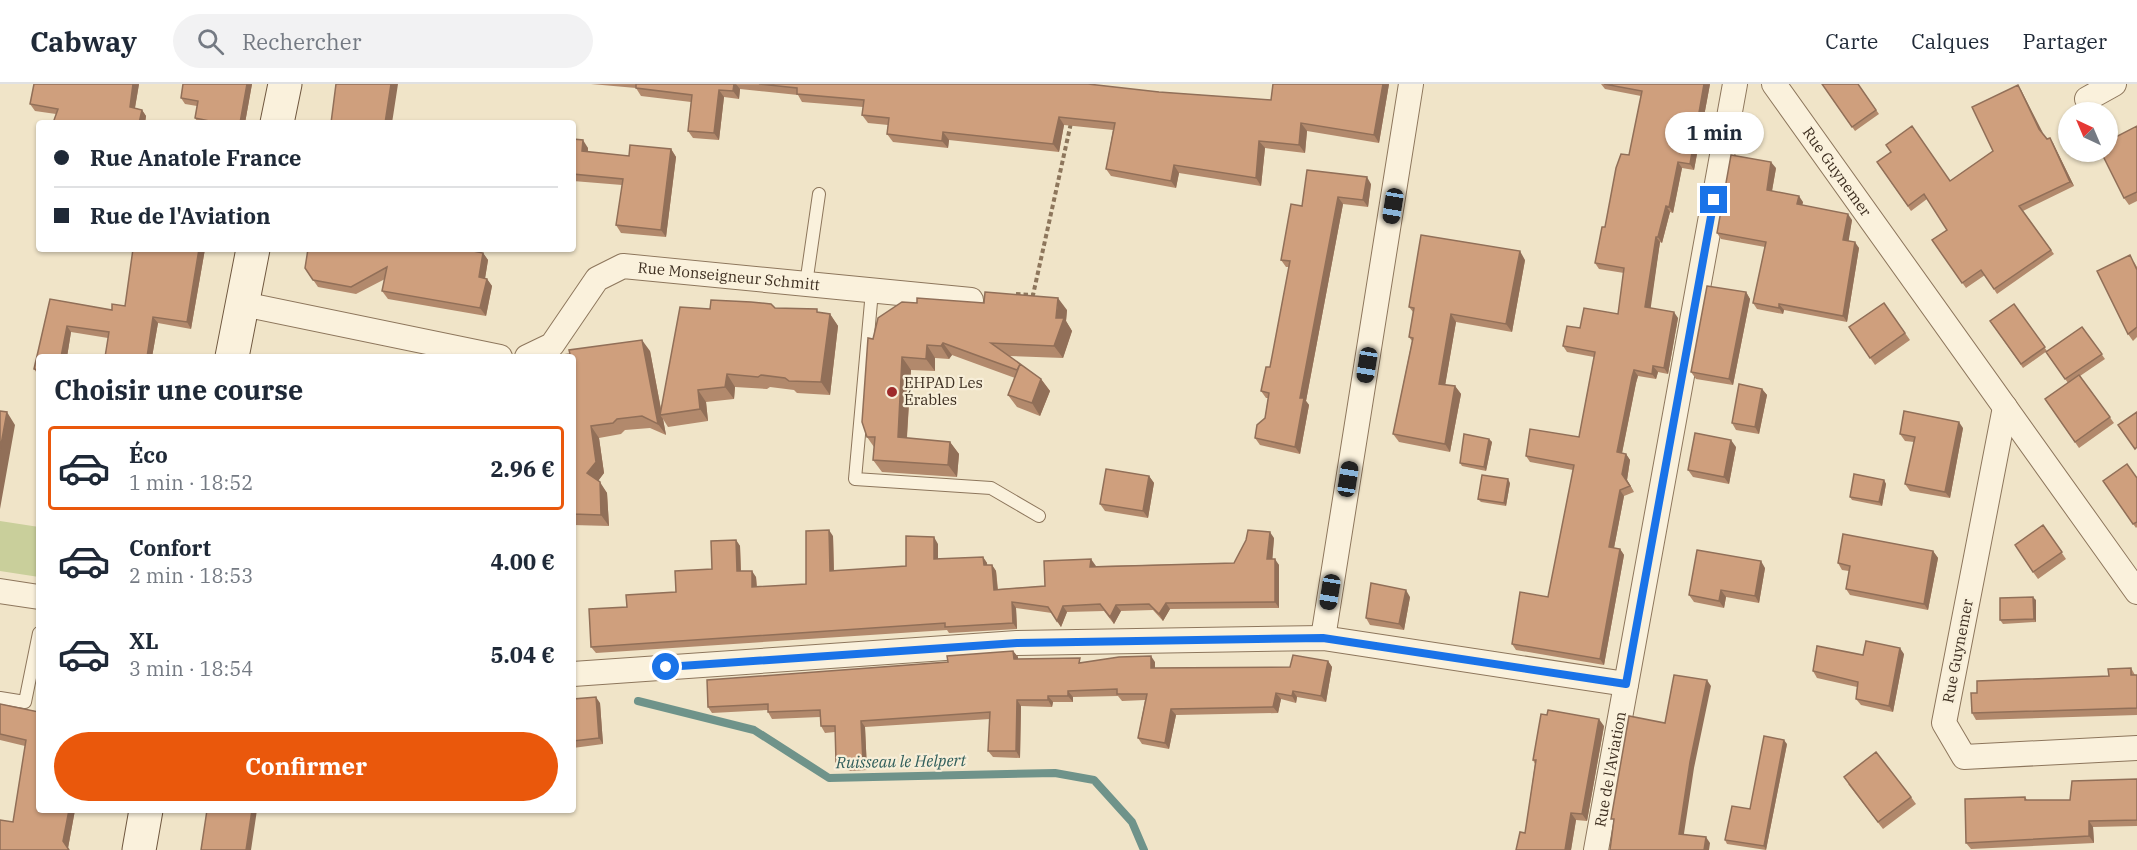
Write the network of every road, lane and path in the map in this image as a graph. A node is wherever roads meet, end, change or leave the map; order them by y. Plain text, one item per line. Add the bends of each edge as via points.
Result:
1 (285, 84) edge
2 (1411, 84) edge
3 (1735, 84) edge
4 (1774, 84) edge
5 (2114, 84) edge
6 (2087, 99) dead end
7 (1071, 119) edge
8 (278, 120) edge
9 (819, 194) dead end
10 (252, 252) edge
11 (806, 284) junction
12 (872, 291) junction
13 (971, 300) joint
14 (243, 304) junction
15 (233, 354) edge
16 (485, 354) edge
17 (533, 354) edge
18 (2005, 407) junction
19 (1039, 516) dead end
20 (0, 591) edge
21 (2137, 592) edge
22 (36, 597) edge
23 (1323, 638) junction
24 (36, 648) edge
25 (576, 674) edge
26 (1626, 684) junction
27 (0, 698) edge
28 (2137, 748) edge
29 (145, 813) edge
30 (139, 850) edge
31 (1596, 850) edge

1 - 8 main road
2 - 23 street
3 - 26 street, Rue de l'Aviation
4 - 18 street, Rue Guynemer
5 - 6 street
7 - 13 path via 1033,295 989,293
9 - 11 lane
10 - 14 main road
11 - 12 street, Rue Monseigneur Schmitt
11 - 17 street, Rue Monseigneur Schmitt via 623,266 597,279 552,345
12 - 13 street, Rue Monseigneur Schmitt
12 - 19 lane via 855,479 991,488
14 - 15 main road
14 - 16 street
18 - 21 street, Rue Guynemer
18 - 28 street, Rue Guynemer via 1944,723 1964,757
20 - 22 street
23 - 25 street via 1017,643
23 - 26 street
24 - 27 lane via 25,702
26 - 31 street, Rue de l'Aviation
29 - 30 main road

